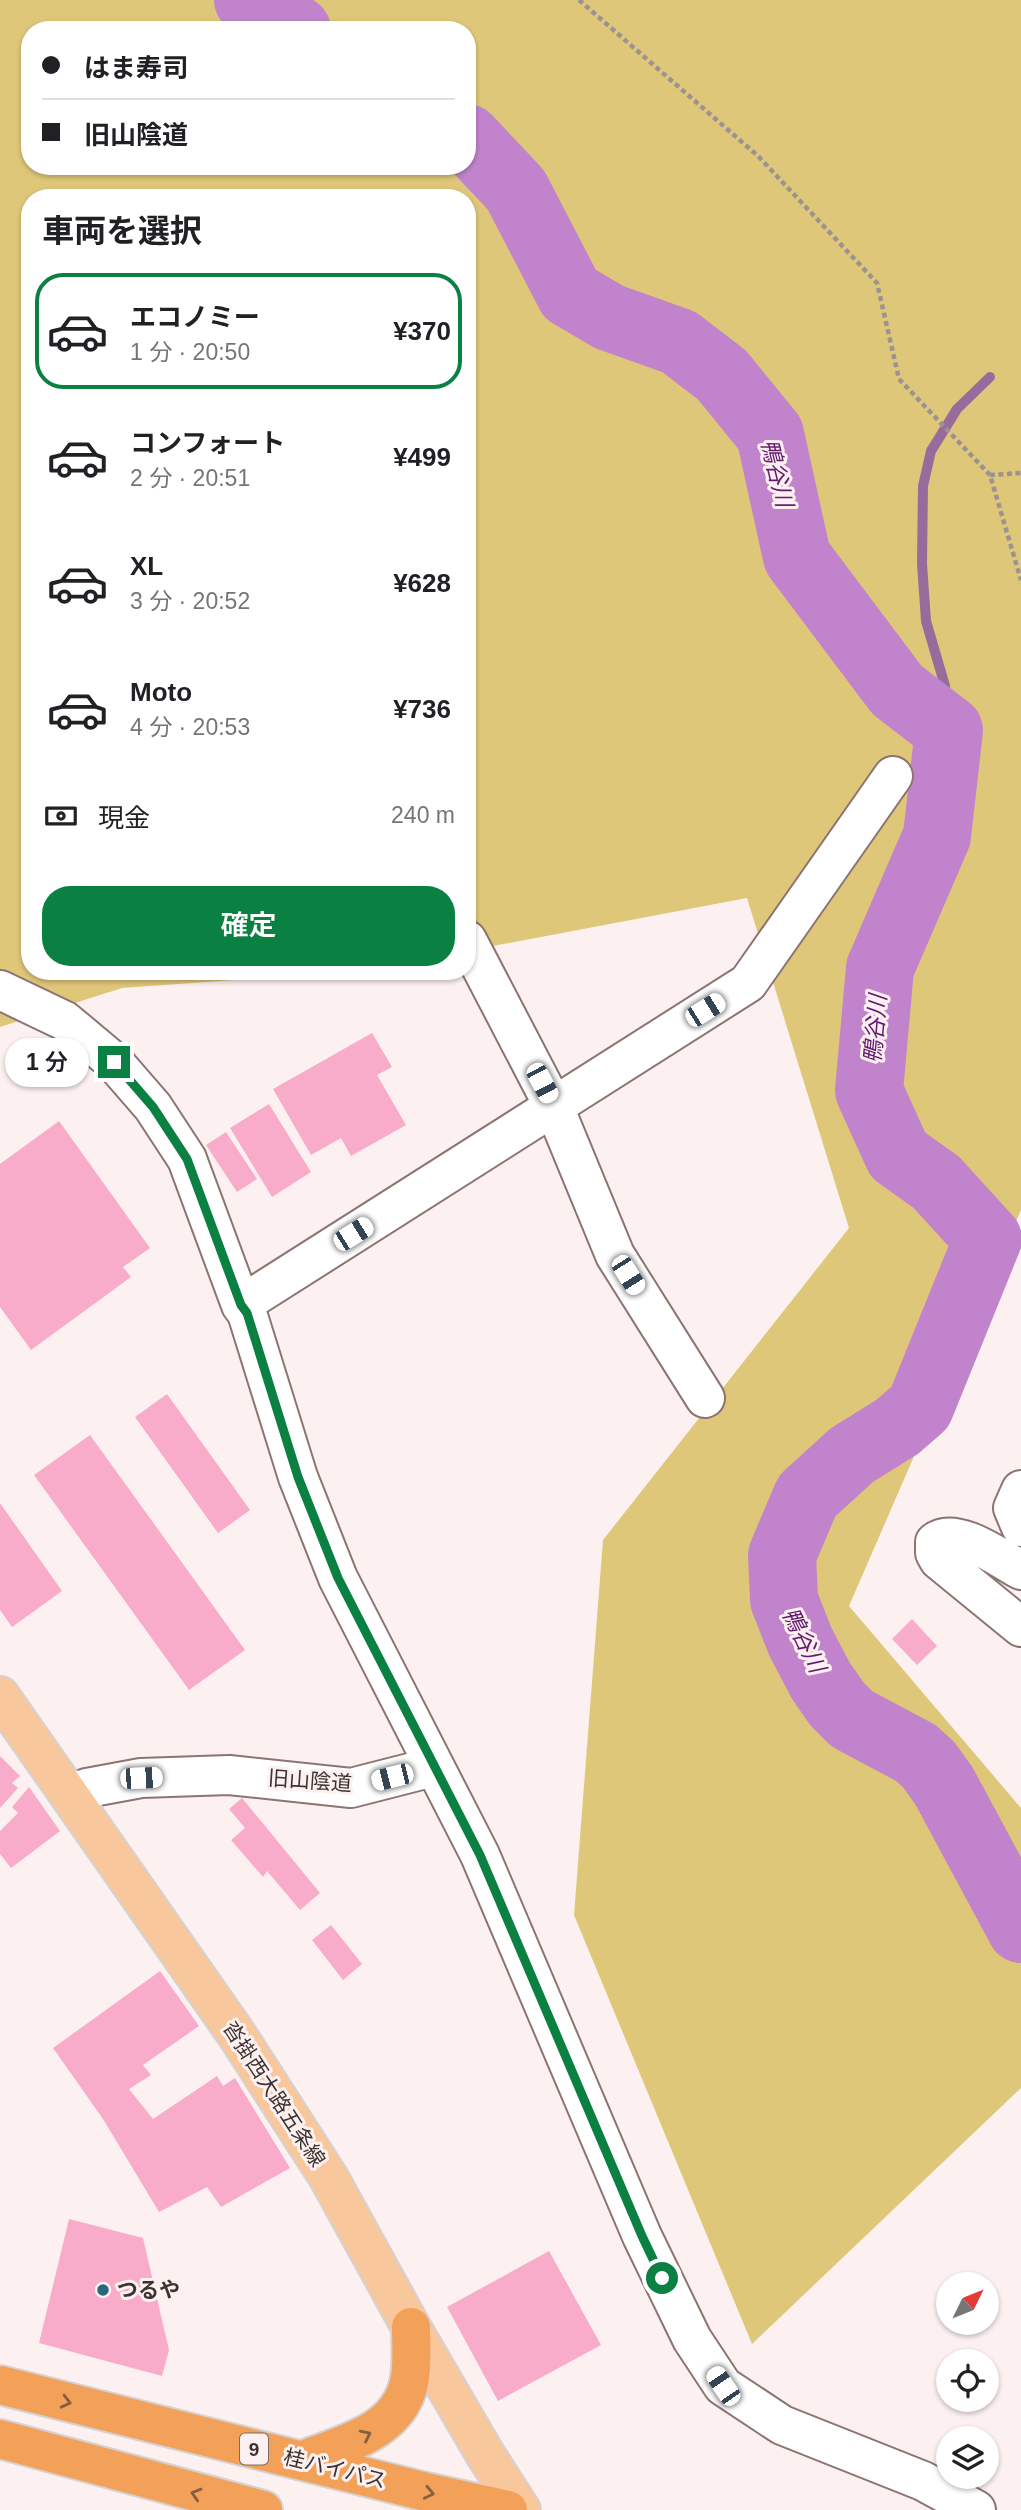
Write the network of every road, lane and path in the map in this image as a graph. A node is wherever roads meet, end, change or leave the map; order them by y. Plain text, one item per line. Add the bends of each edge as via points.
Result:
1 (579, 0) edge
2 (1021, 473) edge
3 (990, 475) junction
4 (1021, 580) edge
5 (893, 776) dead end
6 (476, 957) edge
7 (0, 990) edge
8 (554, 1107) junction
9 (241, 1305) junction
10 (705, 1398) dead end
11 (1021, 1490) edge
12 (1021, 1527) edge
13 (1021, 1570) edge
14 (1021, 1627) edge
15 (0, 1696) edge
16 (433, 1767) junction
17 (69, 1794) junction
18 (411, 2328) junction
19 (0, 2385) edge
20 (0, 2439) edge
21 (303, 2460) junction
22 (262, 2510) edge
23 (508, 2510) edge
24 (521, 2510) edge
25 (976, 2510) edge

1 - 3 path via 758,156 877,284 899,379
2 - 3 path
3 - 4 path
5 - 8 street via 748,983
6 - 8 street
7 - 9 street via 65,1021 114,1062 153,1107 187,1159
8 - 9 street
8 - 10 street via 615,1255
9 - 16 street via 298,1477 338,1578
11 - 12 street via 1013,1508
13 - 14 street via 990,1551 955,1538 947,1536 935,1542 939,1560
15 - 17 main road, 沓掛西大路五条線
16 - 17 street, 旧山陰道 via 351,1788 229,1775 141,1778
16 - 25 street via 480,1855 642,2236 692,2340 723,2386 782,2425 923,2481
17 - 18 main road, 沓掛西大路五条線 via 237,2035 329,2178
21 -> 18 highway via 366,2436 395,2411 410,2380
18 - 24 main road, 沓掛西大路五条線
19 -> 21 highway, 桂バイパス / 9
22 -> 20 highway
21 -> 23 highway, 桂バイパス / 9

